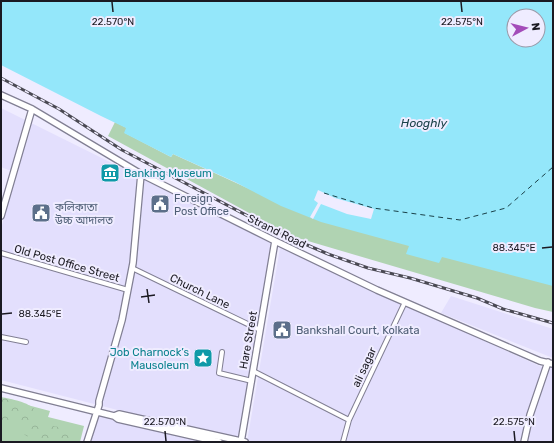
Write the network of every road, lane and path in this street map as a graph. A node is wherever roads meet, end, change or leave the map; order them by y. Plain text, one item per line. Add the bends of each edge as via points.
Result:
1 (1, 96) edge
2 (32, 109) junction
3 (141, 174) junction
4 (4, 193) edge
5 (1, 216) edge
6 (275, 241) junction
7 (1, 253) edge
8 (132, 268) junction
9 (128, 290) junction
10 (405, 302) junction
11 (260, 330) junction
12 (1, 337) edge
13 (26, 342) dead end
14 (222, 352) dead end
15 (551, 363) edge
16 (253, 371) junction
17 (252, 381) junction
18 (1, 388) edge
19 (95, 411) junction
20 (114, 416) junction
21 (349, 420) junction
22 (86, 442) edge
23 (219, 442) edge
24 (242, 442) edge
25 (343, 442) edge
26 (524, 442) edge

1 - 2 main road, Strand Road
2 - 3 main road, Strand Road
2 - 4 main road via 14,173
3 - 6 main road, Strand Road
3 - 8 main road
4 - 5 main road
6 - 10 main road, Strand Road
6 - 11 main road, Hare Street
7 - 9 street, Old Post Office Street
8 - 9 main road
8 - 11 street, Church Lane
9 - 19 main road via 122,320
10 - 15 main road, Strand Road via 540,361
10 - 21 street, ali sagar
11 - 16 main road, Hare Street
12 - 13 street
14 - 17 street via 219,373
15 - 26 main road via 530,415
16 - 17 main road, Hare Street
16 - 21 street
17 - 24 main road, Hare Street
18 - 19 main road
19 - 20 main road
19 - 22 main road
20 - 23 main road
20 - 24 main road via 119,414
21 - 25 street, ali sagar

